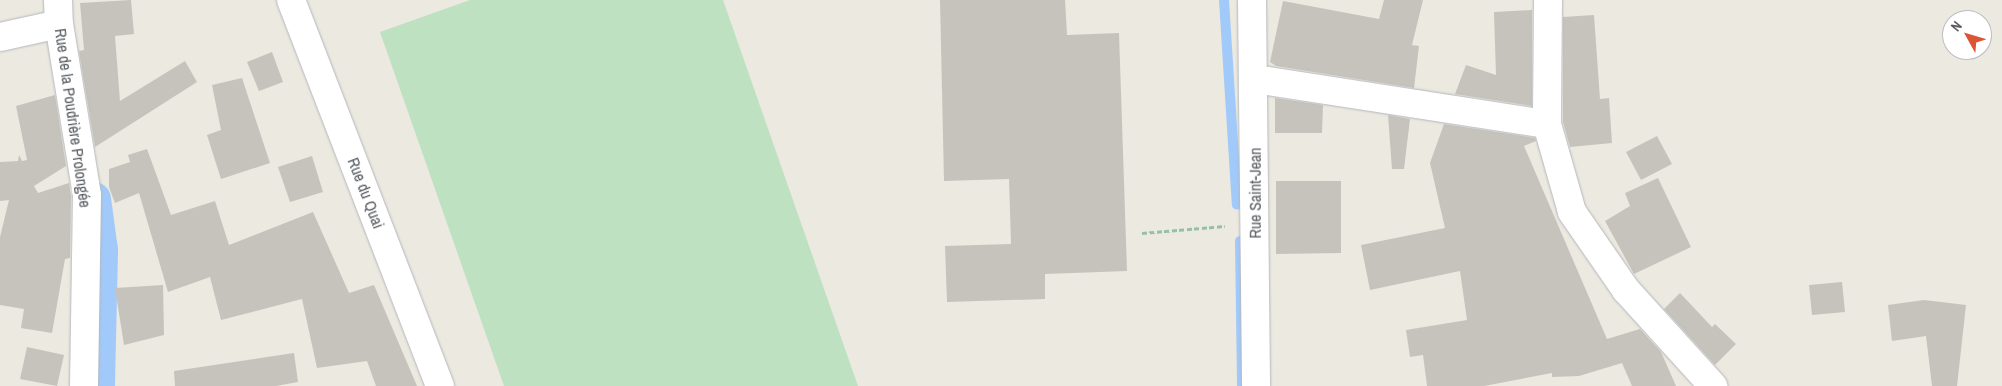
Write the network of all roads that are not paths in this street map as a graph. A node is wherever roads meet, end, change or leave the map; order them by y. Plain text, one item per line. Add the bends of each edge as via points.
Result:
1 (291, 0) edge
2 (1252, 0) edge
3 (1548, 0) edge
4 (58, 12) edge
5 (0, 37) edge
6 (1255, 79) junction
7 (1547, 124) junction
8 (84, 386) edge
9 (440, 386) edge
10 (1256, 386) edge
11 (1713, 386) edge

1 - 9 street, Rue du Quai
2 - 6 street, Rue Saint-Jean
3 - 7 street
4 - 5 street
4 - 8 street, Rue de la Poudrière Prolongée via 87,195
6 - 7 street
6 - 10 street, Rue Saint-Jean
7 - 11 street via 1572,212 1626,290

